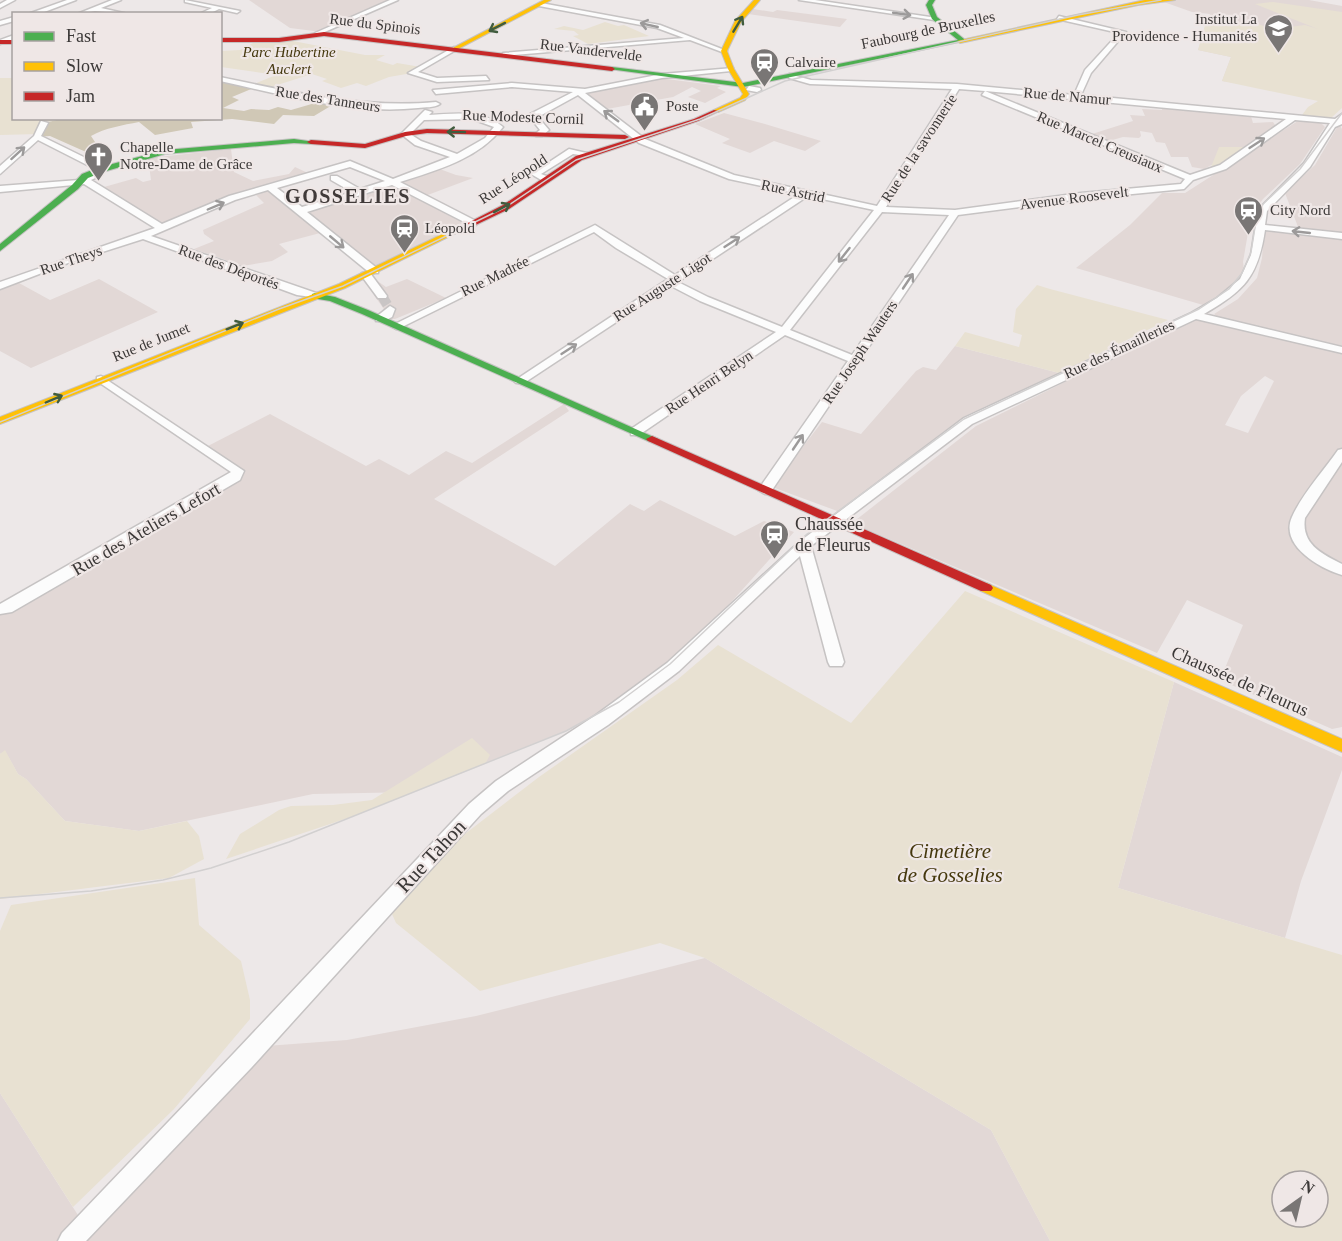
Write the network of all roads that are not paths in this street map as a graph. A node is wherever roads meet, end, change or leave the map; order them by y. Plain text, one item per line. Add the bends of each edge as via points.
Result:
1 (12, 0) edge
2 (73, 0) edge
3 (118, 0) edge
4 (190, 0) edge
5 (394, 0) edge
6 (405, 0) edge
7 (757, 0) edge
8 (802, 0) edge
9 (932, 0) edge
10 (1153, 0) edge
11 (1171, 0) edge
12 (543, 2) edge
13 (0, 6) edge
14 (218, 7) junction
15 (94, 8) junction
16 (237, 11) dead end
17 (37, 12) edge
18 (85, 12) edge
19 (115, 12) edge
20 (207, 12) edge
21 (358, 17) junction
22 (367, 18) junction
23 (934, 18) junction
24 (1059, 18) junction
25 (324, 34) junction
26 (222, 40) edge
27 (690, 40) junction
28 (962, 40) junction
29 (454, 49) junction
30 (724, 51) junction
31 (520, 56) junction
32 (699, 62) dead end
33 (731, 69) junction
34 (712, 70) junction
35 (798, 75) junction
36 (662, 76) junction
37 (222, 79) edge
38 (437, 80) junction
39 (512, 85) junction
40 (957, 86) junction
41 (980, 88) junction
42 (750, 91) junction
43 (436, 92) junction
44 (579, 93) junction
45 (1077, 97) junction
46 (436, 104) junction
47 (1296, 116) junction
48 (422, 118) junction
49 (1340, 120) edge
50 (44, 123) dead end
51 (405, 134) junction
52 (496, 134) junction
53 (539, 134) junction
54 (586, 136) junction
55 (37, 137) junction
56 (640, 138) junction
57 (572, 151) junction
58 (587, 154) junction
59 (460, 158) junction
60 (100, 170) junction
61 (0, 171) edge
62 (536, 177) junction
63 (334, 178) dead end
64 (1190, 178) junction
65 (83, 181) junction
66 (392, 181) junction
67 (271, 188) junction
68 (0, 189) edge
69 (357, 191) junction
70 (805, 194) junction
71 (880, 209) junction
72 (303, 210) junction
73 (955, 213) junction
74 (473, 223) junction
75 (1259, 227) junction
76 (162, 228) junction
77 (143, 236) junction
78 (1342, 236) edge
79 (0, 248) edge
80 (370, 273) junction
81 (673, 280) junction
82 (0, 286) edge
83 (315, 296) junction
84 (382, 296) tunnel mouth
85 (1196, 315) junction
86 (397, 327) junction
87 (784, 331) junction
88 (1342, 350) edge
89 (855, 360) junction
90 (101, 380) junction
91 (520, 381) junction
92 (0, 421) edge
93 (635, 432) junction
94 (1342, 453) edge
95 (765, 490) junction
96 (835, 522) junction
97 (804, 545) junction
98 (1342, 570) edge
99 (0, 609) edge
100 (836, 662) dead end
101 (1342, 746) edge
102 (70, 1241) edge

1 - 13 street
2 - 17 street
3 - 15 street
4 - 14 street via 187,1
5 - 21 street
6 - 22 street
30 -> 7 main road via 738,21
8 -> 23 street
9 - 23 main road via 929,5
10 - 24 main road, Faubourg de Bruxelles
11 - 24 main road, Faubourg de Bruxelles
27 -> 12 street via 658,26
12 -> 29 main road
14 - 16 street
14 - 20 street
15 - 18 street
15 - 19 street
21 - 22 street
21 - 25 street
22 - 25 street
23 - 28 main road
24 - 28 main road, Faubourg de Bruxelles
24 - 45 street via 1123,32 1088,72
25 - 26 main road, Rue du Spinois via 279,40
25 - 29 main road, Rue du Spinois
27 - 30 street
27 - 31 street
28 - 35 main road, Faubourg de Bruxelles
29 - 31 main road, Rue Vandervelde
29 - 38 street via 412,73
30 - 33 main road
31 - 36 main road, Rue Vandervelde
32 - 34 street
33 - 34 street
33 - 42 main road via 736,80
34 - 36 street
35 - 40 street, Rue de Namur via 807,81
35 - 42 main road, Faubourg de Bruxelles
36 - 42 main road, Rue Vandervelde
36 - 44 street
37 - 46 street, Rue des Tanneurs via 365,108
38 - 39 street via 502,79
38 - 43 street
39 - 43 street
39 - 44 street
40 - 41 street, Rue de Namur
40 - 71 street, Rue de la savonnerie
41 - 45 street, Rue de Namur
41 - 64 street, Rue Marcel Creusiaux
42 - 56 main road, Rue Léopold via 701,118
43 - 46 street
44 - 53 street via 533,116 545,130
56 -> 44 street, Rue Astrid
45 - 47 street, Rue de Namur
46 - 48 street
47 - 49 street, Rue de Namur
64 -> 47 street, Avenue Roosevelt via 1217,170
48 - 51 street
48 - 52 street via 486,120 499,127
49 - 75 street, Rue des Émailleries via 1307,165 1263,210
50 - 55 street
52 -> 51 main road, Rue Modeste Cornil
51 - 59 street via 418,143
51 - 60 main road, Rue Modeste Cornil via 363,149 294,141 165,152
52 - 53 main road, Rue Modeste Cornil
52 - 59 street
53 - 54 main road, Rue Modeste Cornil
54 - 56 main road, Rue Modeste Cornil
54 - 57 street
55 - 60 street
61 -> 55 street
56 - 58 main road, Rue Léopold
56 - 70 street, Rue Astrid via 732,177
57 - 58 street
57 - 62 street
58 - 62 main road, Rue Léopold
59 - 66 street
60 - 65 main road via 85,176
74 -> 62 main road, Rue Léopold via 514,202
63 - 69 street
64 - 73 street, Avenue Roosevelt via 1184,186
65 - 68 street
65 - 76 street
65 - 79 main road
66 - 67 street, Rue Theys via 352,162
66 - 69 street
66 - 74 street
67 - 72 street
76 -> 67 street, Rue Theys via 232,198
69 - 72 street
70 - 71 street, Rue Astrid
81 -> 70 street, Rue Auguste Ligot
71 - 73 street, Rue Astrid
71 -> 87 street, Rue Henri Belyn
72 -> 80 street
89 -> 73 street, Rue Joseph Wauters
74 - 80 main road, Rue Léopold
78 -> 75 street
75 - 85 street, Rue des Émailleries via 1254,262 1244,280
76 - 77 street, Rue Theys
77 - 82 street, Rue Theys
77 - 83 street, Rue des Déportés
80 - 83 main road, Rue Léopold
80 - 84 street
81 - 86 street, Rue Madrée via 595,228
81 - 87 street via 705,299
91 -> 81 street, Rue Auguste Ligot
83 - 86 main road, Chaussée de Fleurus via 385,314
90 -> 83 main road, Rue de Jumet
85 - 88 street
85 - 96 street, Rue des Émailleries via 978,416
86 - 91 main road, Chaussée de Fleurus
87 - 89 street
87 - 93 street, Rue Henri Belyn
95 -> 89 street, Rue Joseph Wauters
92 -> 90 main road, Rue de Jumet
90 - 99 street, Rue des Ateliers Lefort via 238,471 235,477
91 - 93 main road, Chaussée de Fleurus
93 - 95 main road, Chaussée de Fleurus
94 - 98 street via 1295,527 1299,540 1308,549
95 - 96 main road, Chaussée de Fleurus
96 - 97 street, Rue Tahon
96 - 101 main road, Chaussée de Fleurus
97 - 100 street
97 - 102 street, Rue Tahon via 673,668 502,786 475,809

